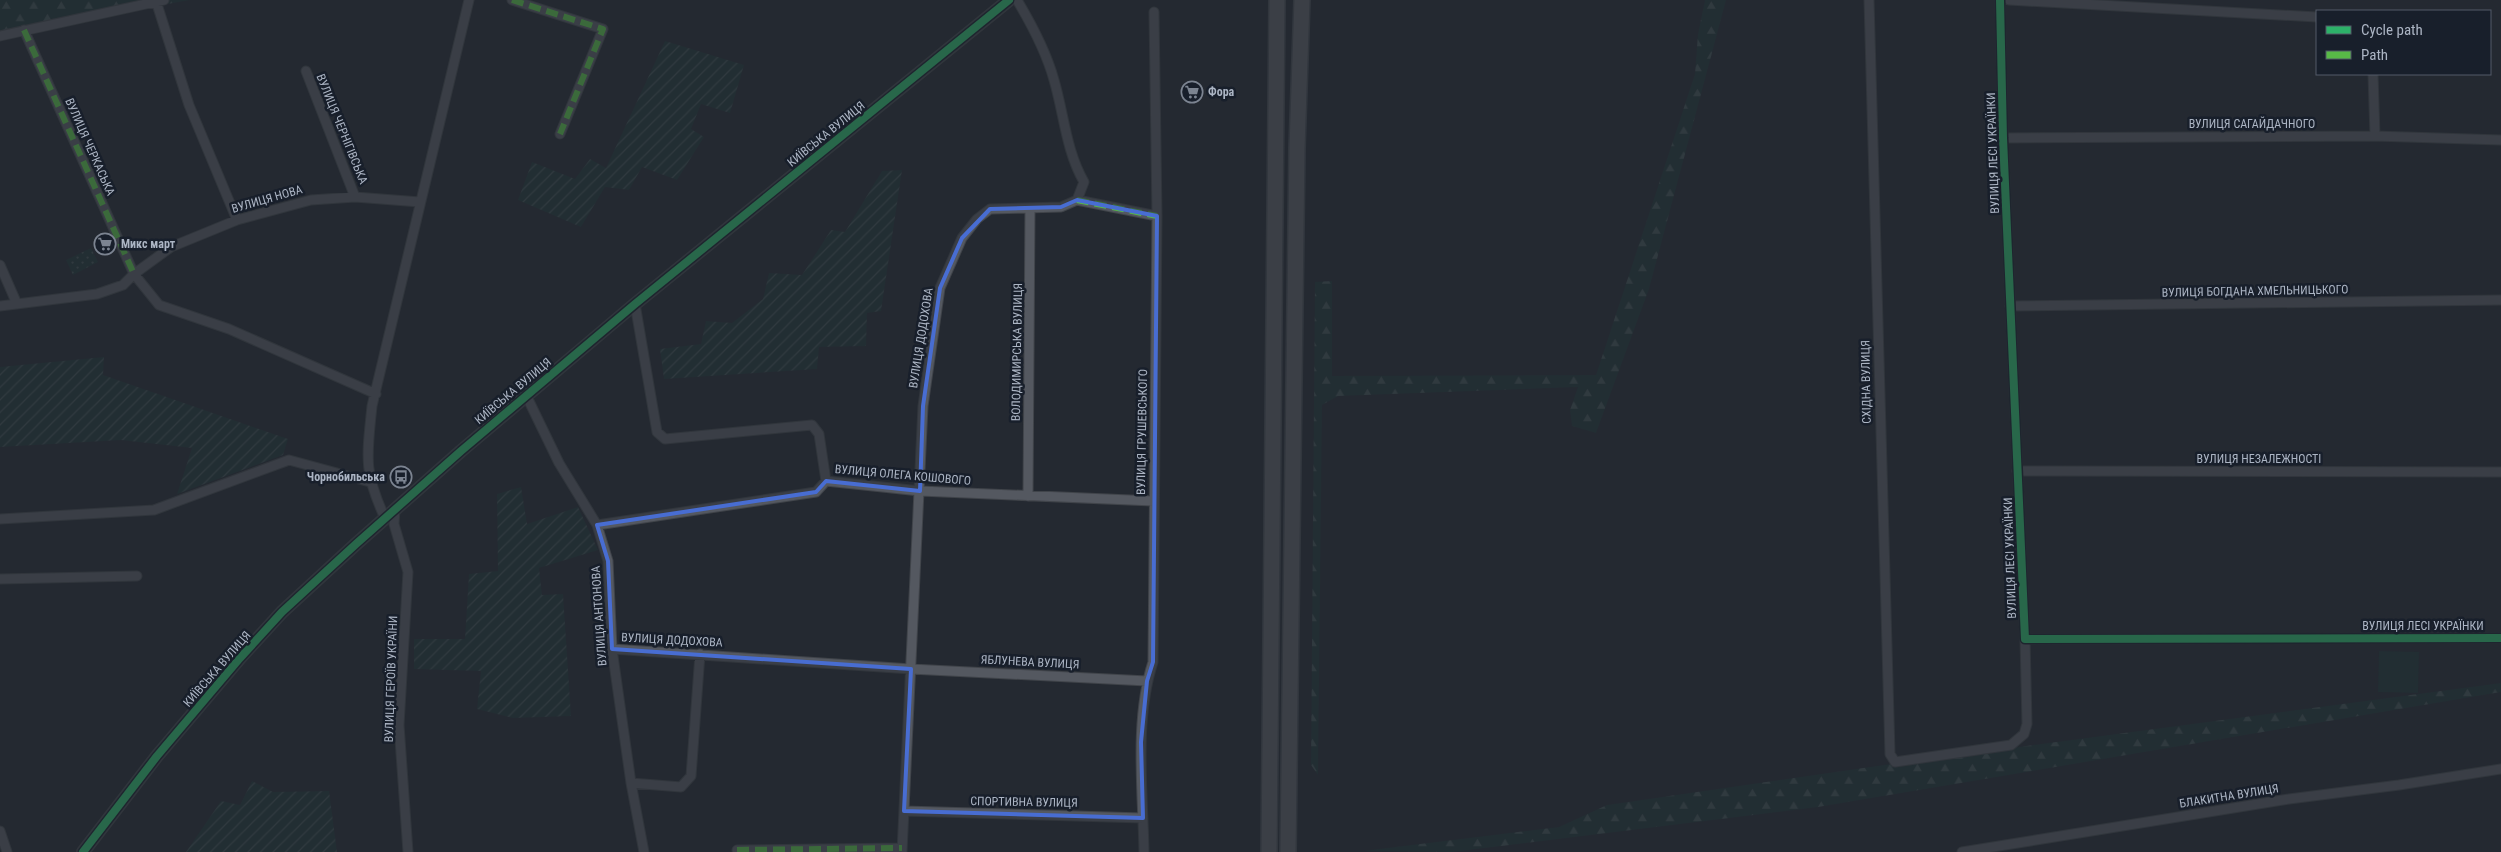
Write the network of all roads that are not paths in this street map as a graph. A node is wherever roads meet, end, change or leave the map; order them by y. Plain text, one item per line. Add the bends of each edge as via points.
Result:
1 (469, 0) edge
2 (512, 0) edge
3 (1010, 0) edge
4 (1017, 0) edge
5 (1277, 0) edge
6 (1302, 0) edge
7 (1869, 0) edge
8 (2000, 0) edge
9 (2009, 0) edge
10 (160, 1) edge
11 (1154, 12) dead end
12 (2316, 17) edge
13 (24, 30) junction
14 (0, 36) edge
15 (306, 71) dead end
16 (2373, 75) edge
17 (560, 134) dead end
18 (2375, 136) junction
19 (2003, 138) junction
20 (2501, 140) edge
21 (355, 197) junction
22 (1076, 200) junction
23 (420, 202) junction
24 (1030, 208) junction
25 (1157, 216) junction
26 (237, 220) junction
27 (0, 265) edge
28 (134, 274) junction
29 (2501, 300) edge
30 (17, 304) junction
31 (635, 304) junction
32 (0, 306) edge
33 (2010, 306) junction
34 (376, 394) junction
35 (526, 395) junction
36 (2017, 471) junction
37 (2501, 472) edge
38 (826, 481) junction
39 (370, 482) junction
40 (920, 491) junction
41 (1028, 496) junction
42 (1153, 501) junction
43 (395, 509) junction
44 (385, 518) junction
45 (0, 519) edge
46 (597, 525) junction
47 (137, 576) dead end
48 (0, 579) edge
49 (2501, 638) edge
50 (2024, 639) junction
51 (612, 649) junction
52 (700, 654) junction
53 (911, 669) junction
54 (1147, 681) junction
55 (2501, 769) edge
56 (631, 783) junction
57 (904, 812) junction
58 (1144, 818) junction
59 (0, 831) edge
60 (737, 850) dead end
61 (902, 850) edge
62 (7, 852) edge
63 (83, 852) edge
64 (408, 852) edge
65 (644, 852) edge
66 (1144, 852) edge
67 (1269, 852) edge
68 (1288, 852) edge
69 (1962, 852) edge

1 - 23 street
2 - 17 street via 603,29
3 - 31 street, КИЇВСЬКА ВУЛИЦЯ
4 - 22 street via 1034,28 1054,79 1074,164 1084,182
5 - 67 highway
6 - 68 highway via 1295,261
7 - 50 street, СХІДНА ВУЛИЦЯ via 1890,754 1895,762 2012,745 2024,734 2027,724
8 - 19 street, ВУЛИЦЯ ЛЕСІ УКРАЇНКИ
9 - 12 street
10 - 13 street
10 - 26 street via 189,105
11 - 25 street, ВУЛИЦЯ ГРУШЕВСЬКОГО
13 - 14 street
13 - 28 street, ВУЛИЦЯ ЧЕРКАСЬКА
15 - 21 street, ВУЛИЦЯ ЧЕРНІГІВСЬКА
16 - 18 street
18 - 19 street, ВУЛИЦЯ САГАЙДАЧНОГО
18 - 20 street, ВУЛИЦЯ САГАЙДАЧНОГО
19 - 33 street, ВУЛИЦЯ ЛЕСІ УКРАЇНКИ
21 - 23 street, ВУЛИЦЯ НОВА
21 - 26 street, ВУЛИЦЯ НОВА via 311,200
22 - 24 street, ВУЛИЦЯ ДОДОХОВА via 1061,207
22 - 25 street
23 - 34 street
24 - 40 street, ВУЛИЦЯ ДОДОХОВА via 990,209 977,219 962,238 940,288 923,406
24 - 41 street, ВОЛОДИМИРСЬКА ВУЛИЦЯ
25 - 42 street, ВУЛИЦЯ ГРУШЕВСЬКОГО
26 - 28 street, ВУЛИЦЯ НОВА via 171,247
27 - 30 street
28 - 30 street, ВУЛИЦЯ НОВА via 123,285 98,294
28 - 34 street via 158,305 229,329
29 - 33 street, ВУЛИЦЯ БОГДАНА ХМЕЛЬНИЦЬКОГО
30 - 32 street, ВУЛИЦЯ НОВА
31 - 35 street, КИЇВСЬКА ВУЛИЦЯ
31 - 38 street via 657,432 665,439 812,425 819,434
33 - 36 street, ВУЛИЦЯ ЛЕСІ УКРАЇНКИ
34 - 39 street via 367,462
35 - 43 street, КИЇВСЬКА ВУЛИЦЯ
35 - 46 street, ВУЛИЦЯ АНТОНОВА via 560,463
36 - 37 street, ВУЛИЦЯ НЕЗАЛЕЖНОСТІ
36 - 50 street, ВУЛИЦЯ ЛЕСІ УКРАЇНКИ
38 - 40 street, ВУЛИЦЯ ОЛЕГА КОШОВОГО
38 - 46 street, ВУЛИЦЯ ОЛЕГА КОШОВОГО via 816,492
39 - 44 street
39 - 45 street via 289,460 154,510
40 - 41 street, ВУЛИЦЯ ОЛЕГА КОШОВОГО
40 - 53 street, ВУЛИЦЯ ДОДОХОВА
41 - 42 street, ВУЛИЦЯ ОЛЕГА КОШОВОГО
42 - 54 street, ВУЛИЦЯ ГРУШЕВСЬКОГО via 1154,662
43 - 44 street, КИЇВСЬКА ВУЛИЦЯ
43 - 64 street, ВУЛИЦЯ ГЕРОЇВ УКРАЇНИ via 394,524 408,572 399,725
44 - 63 street, КИЇВСЬКА ВУЛИЦЯ via 282,612 240,658 157,756
46 - 51 street, ВУЛИЦЯ АНТОНОВА via 608,561
47 - 48 street
49 - 50 street, ВУЛИЦЯ ЛЕСІ УКРАЇНКИ
51 - 52 street, ВУЛИЦЯ ДОДОХОВА
51 - 56 street, ВУЛИЦЯ АНТОНОВА
52 - 53 street, ВУЛИЦЯ ДОДОХОВА
52 - 56 street via 690,776 681,787
53 - 54 street, ЯБЛУНЕВА ВУЛИЦЯ
53 - 57 street, ВУЛИЦЯ ДОДОХОВА
54 - 58 street, ВУЛИЦЯ ГРУШЕВСЬКОГО via 1141,742
55 - 69 street, БЛАКИТНА ВУЛИЦЯ via 2289,799
56 - 65 street, ВУЛИЦЯ АНТОНОВА
57 - 58 street, СПОРТИВНА ВУЛИЦЯ
57 - 61 street, ВУЛИЦЯ ДОДОХОВА
58 - 66 street, ВУЛИЦЯ ГРУШЕВСЬКОГО
59 - 62 street
60 - 61 street

